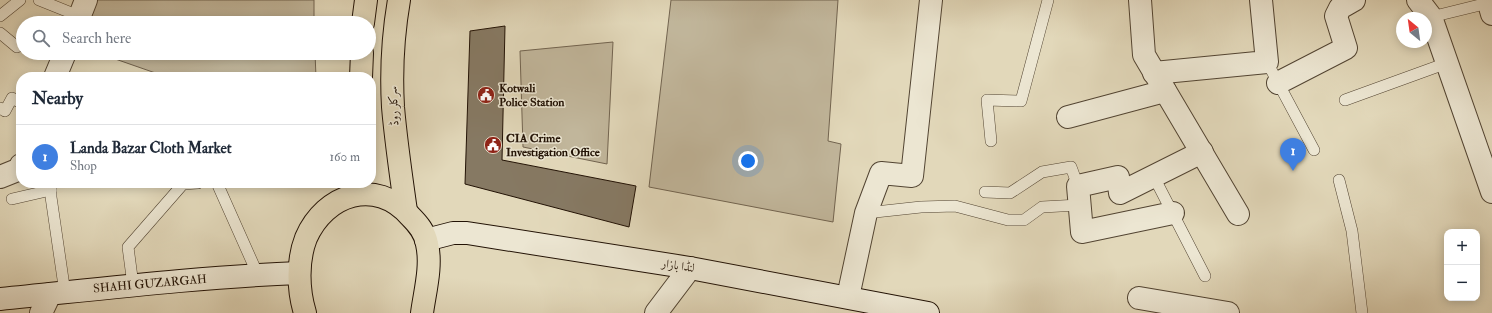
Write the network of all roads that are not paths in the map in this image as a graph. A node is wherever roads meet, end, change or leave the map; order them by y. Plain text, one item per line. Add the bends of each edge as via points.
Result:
1 (20, 0) edge
2 (39, 0) edge
3 (366, 0) edge
4 (399, 0) edge
5 (931, 0) edge
6 (1048, 0) edge
7 (1140, 0) edge
8 (1261, 0) edge
9 (1354, 0) edge
10 (1418, 0) edge
11 (1490, 5) edge
12 (1427, 12) edge
13 (81, 13) edge
14 (0, 16) edge
15 (364, 16) edge
16 (1432, 17) edge
17 (1432, 20) edge
18 (0, 33) edge
19 (16, 46) edge
20 (62, 60) edge
21 (362, 60) edge
22 (1266, 62) junction
23 (1447, 63) junction
24 (57, 72) edge
25 (361, 72) edge
26 (1154, 73) junction
27 (1278, 83) junction
28 (1165, 91) junction
29 (16, 100) edge
30 (1345, 100) dead end
31 (0, 108) edge
32 (1068, 117) dead end
33 (991, 141) dead end
34 (1314, 150) dead end
35 (1202, 152) junction
36 (1154, 177) junction
37 (1339, 180) dead end
38 (48, 188) edge
39 (51, 188) edge
40 (180, 188) edge
41 (219, 188) edge
42 (346, 191) edge
43 (985, 192) dead end
44 (1492, 192) edge
45 (1078, 195) junction
46 (12, 199) dead end
47 (406, 211) junction
48 (866, 213) junction
49 (1173, 214) junction
50 (1238, 214) dead end
51 (426, 240) junction
52 (690, 268) junction
53 (300, 273) junction
54 (258, 274) junction
55 (1205, 276) dead end
56 (133, 285) junction
57 (848, 297) junction
58 (1139, 298) dead end
59 (0, 299) edge
60 (52, 300) edge
61 (899, 310) edge
62 (305, 313) edge
63 (422, 313) edge
64 (656, 313) edge
65 (928, 313) edge
66 (1228, 313) edge
67 (1362, 313) edge

1 - 14 lane
2 - 13 lane
3 - 15 main road
4 - 47 main road, سرکلر روڈ via 393,61 393,106
5 - 48 street via 912,176 881,173
6 - 33 lane via 1021,101 987,100
7 - 26 street via 1144,55
8 - 22 street
9 - 27 street via 1340,8 1336,16 1346,48
10 - 12 street
11 - 16 lane
17 - 23 street
18 - 19 lane
20 - 24 street
21 - 25 main road
22 - 26 street
22 - 27 lane
23 - 30 lane
23 - 44 street
26 - 28 street
27 - 34 lane
28 - 32 street
28 - 35 street
29 - 31 lane via 12,98 5,111
35 - 36 street
35 - 50 street
36 - 45 street via 1120,193 1118,177
36 - 49 lane
37 - 67 lane via 1352,231
38 - 46 lane
39 - 60 lane
40 - 56 lane via 128,247
41 - 54 lane
42 - 47 main road via 377,194 393,201
42 - 53 main road via 311,228 302,249
43 - 45 lane via 1010,193 1042,172 1071,168
45 - 48 lane via 1042,207 1024,220 1008,220 955,206
45 - 49 street via 1082,232
47 - 51 main road via 420,227
48 - 57 street
49 - 55 lane
51 - 52 street, لنڈا بازار via 453,234 467,234
51 - 63 main road via 429,266
52 - 57 street, لنڈا بازار
52 - 64 street
53 - 54 street, SHAHI GUZARGAH
53 - 62 main road via 300,290
54 - 56 street, SHAHI GUZARGAH
56 - 60 street, SHAHI GUZARGAH
57 - 61 street, لنڈا بازار
58 - 66 street
59 - 60 street, SHAHI GUZARGAH
61 - 65 street, لنڈا بازار

